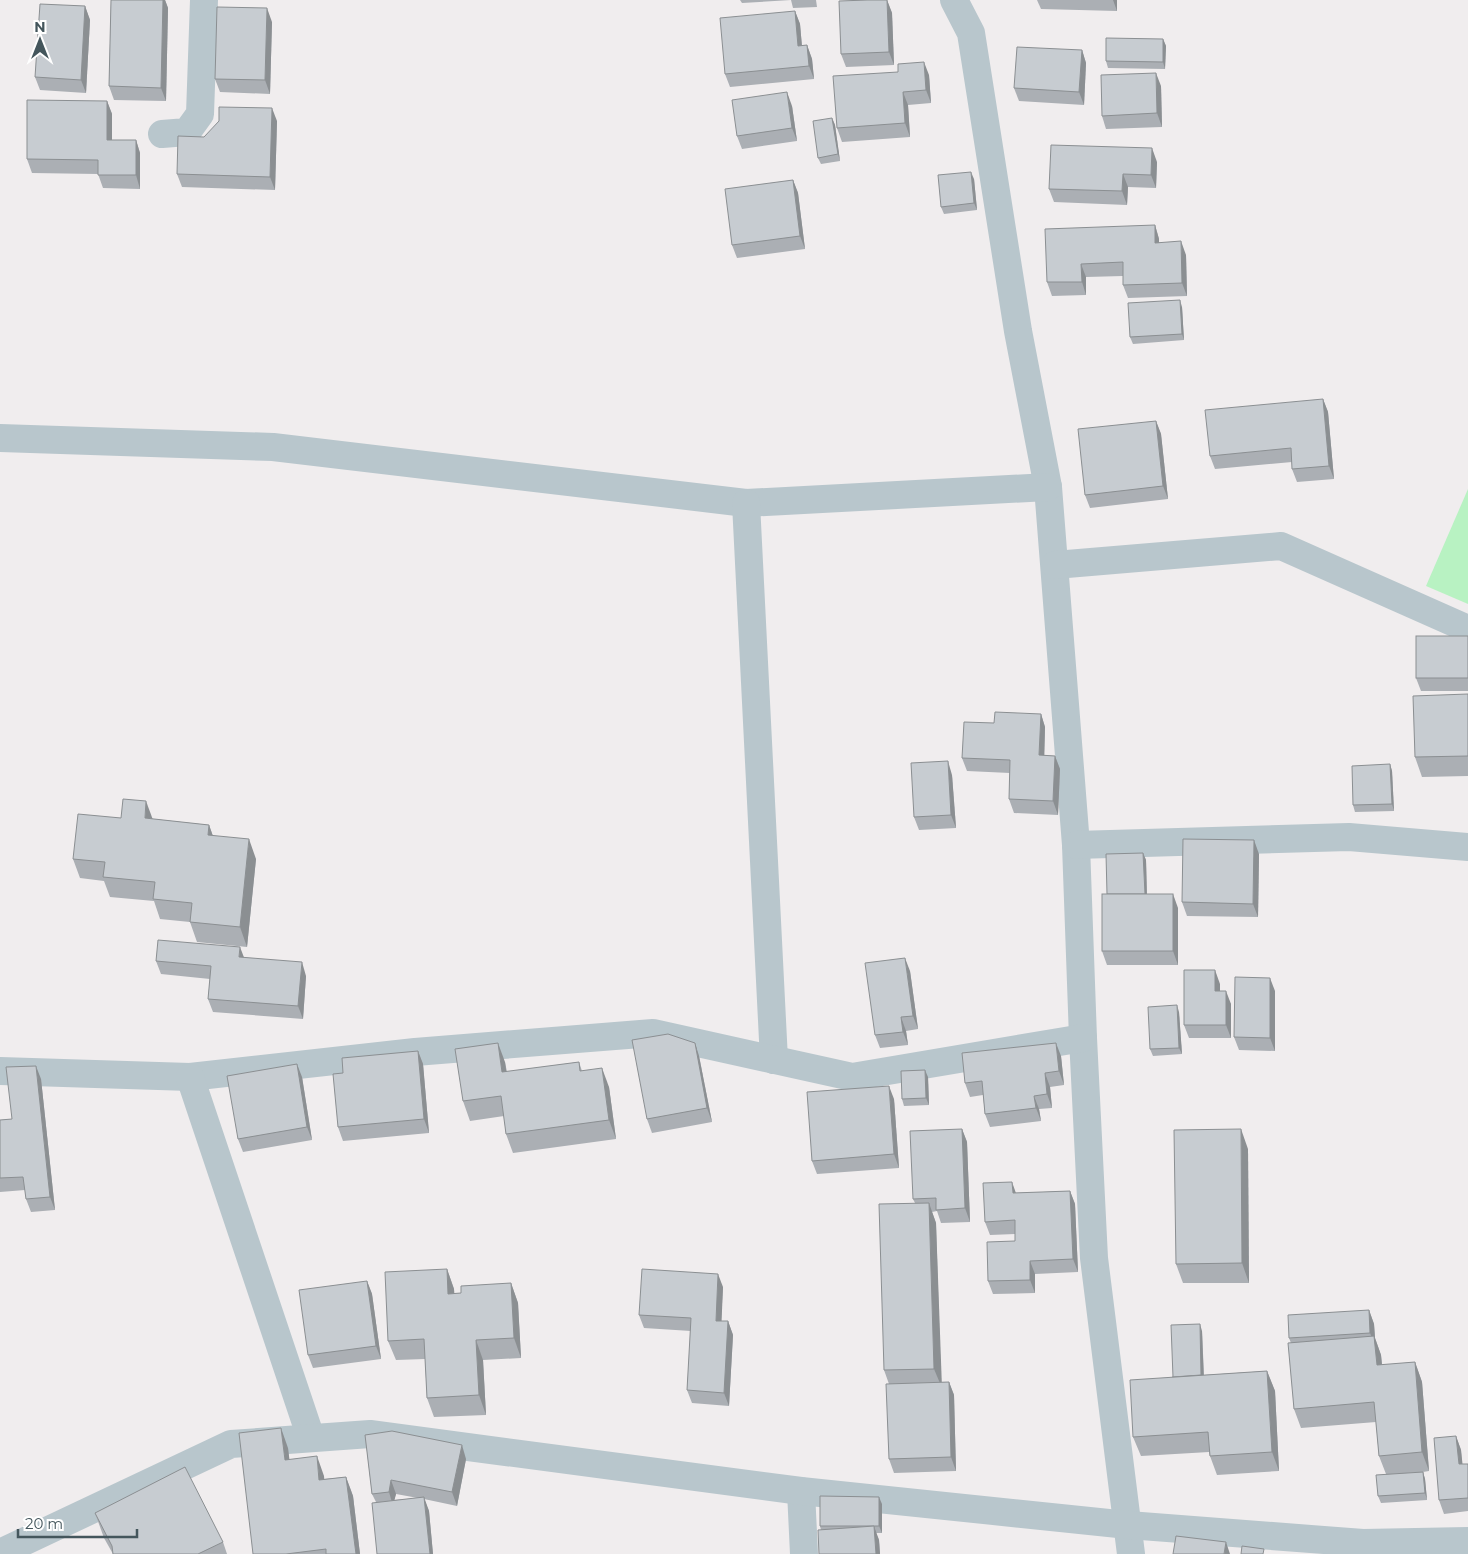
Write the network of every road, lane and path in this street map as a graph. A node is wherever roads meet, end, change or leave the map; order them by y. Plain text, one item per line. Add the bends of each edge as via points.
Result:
1 (204, 0) edge
2 (954, 0) edge
3 (162, 134) dead end
4 (0, 438) edge
5 (1048, 487) junction
6 (746, 503) junction
7 (1055, 566) junction
8 (1468, 629) edge
9 (1076, 845) junction
10 (1468, 847) edge
11 (1083, 1038) junction
12 (774, 1060) junction
13 (0, 1071) edge
14 (190, 1077) junction
15 (311, 1438) junction
16 (801, 1491) junction
17 (1128, 1525) junction
18 (1468, 1541) edge
19 (0, 1553) edge
20 (804, 1554) edge
21 (1131, 1554) edge

1 - 3 street via 200,114 188,132
2 - 5 street via 971,33 1018,331
4 - 6 street via 273,447
5 - 6 street
5 - 7 street
6 - 12 street
7 - 8 street via 1281,546
7 - 9 street
9 - 10 street via 1349,837
9 - 11 street
11 - 12 street via 852,1077
11 - 17 street via 1094,1258
12 - 14 street via 653,1032 415,1052
13 - 14 street
14 - 15 street
15 - 16 street via 370,1434
15 - 19 street via 231,1444
16 - 17 street
16 - 20 street
17 - 18 street via 1363,1542
17 - 21 street

